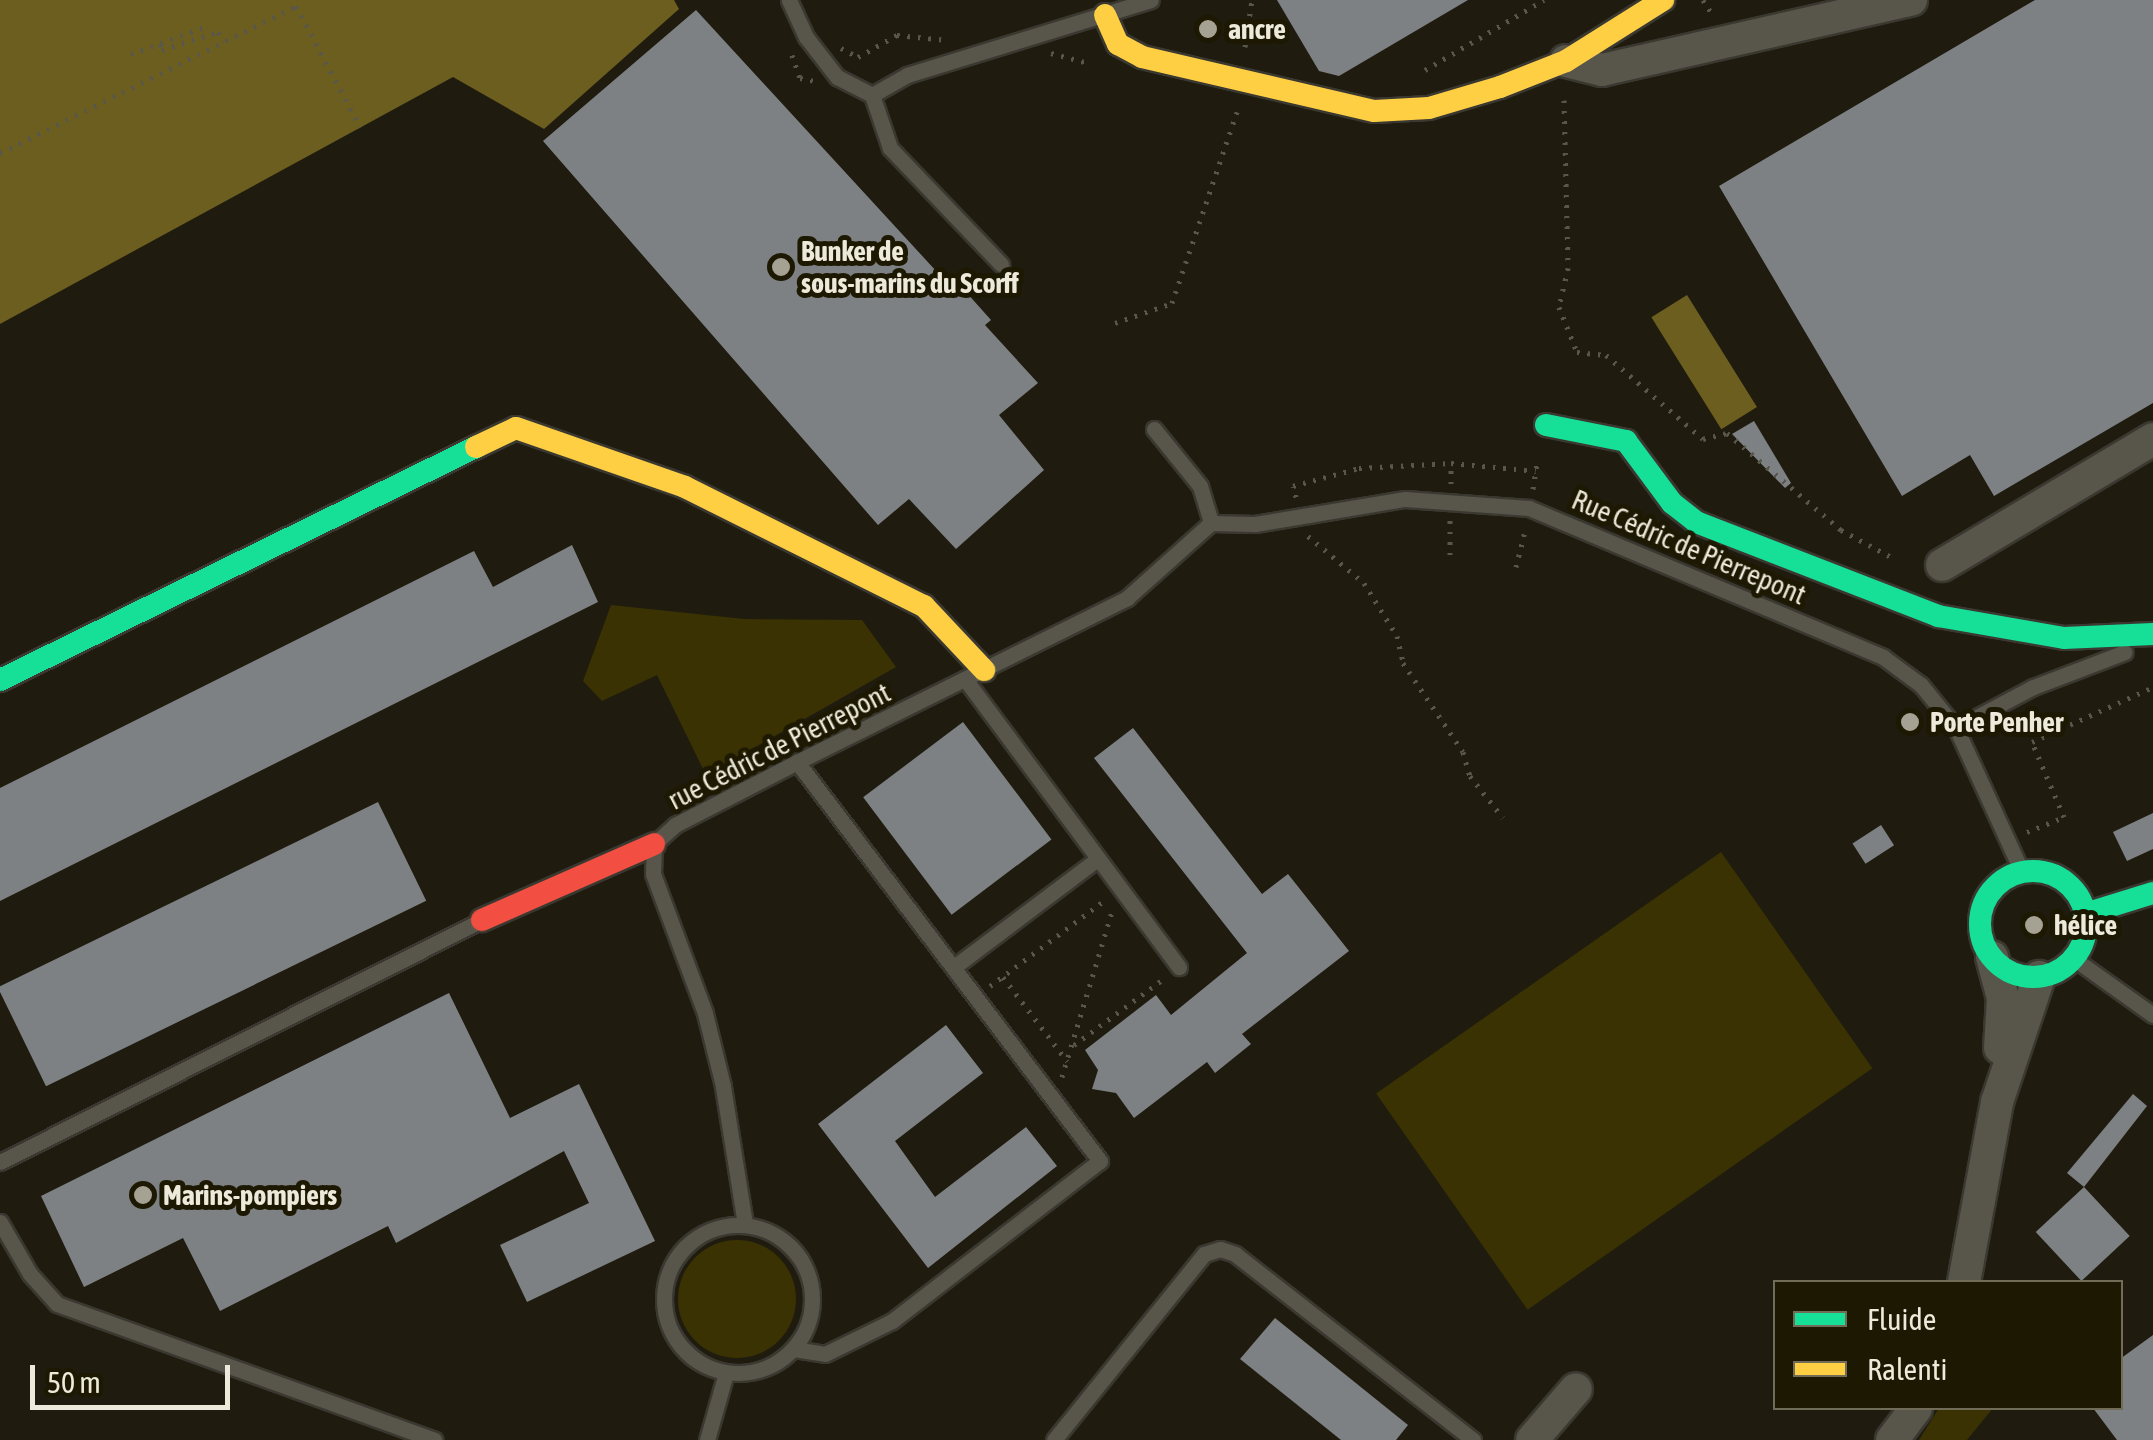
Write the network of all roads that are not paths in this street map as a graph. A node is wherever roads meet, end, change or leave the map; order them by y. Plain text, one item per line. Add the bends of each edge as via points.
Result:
1 (790, 0) edge
2 (1151, 0) edge
3 (1663, 0) edge
4 (1911, 0) edge
5 (1106, 14) junction
6 (1566, 60) junction
7 (872, 95) junction
8 (1000, 264) dead end
9 (1546, 425) dead end
10 (1154, 429) dead end
11 (2153, 439) edge
12 (1212, 523) junction
13 (1942, 565) dead end
14 (2153, 634) edge
15 (2153, 643) edge
16 (974, 675) junction
17 (0, 680) edge
18 (1956, 728) junction
19 (796, 762) junction
20 (654, 844) junction
21 (1096, 860) junction
22 (2022, 872) junction
23 (2153, 893) edge
24 (2085, 914) junction
25 (482, 920) joint
26 (1992, 957) junction
27 (2073, 958) junction
28 (1179, 967) road end
29 (954, 968) junction
30 (2038, 977) junction
31 (2153, 1015) edge
32 (1997, 1102) junction
33 (0, 1162) edge
34 (0, 1222) edge
35 (745, 1224) junction
36 (1964, 1280) edge
37 (794, 1349) junction
38 (726, 1373) junction
39 (1576, 1389) dead end
40 (1914, 1410) edge
41 (434, 1440) edge
42 (707, 1440) edge
43 (1054, 1440) edge
44 (1473, 1440) edge
45 (1532, 1440) edge
46 (1892, 1440) edge

1 - 7 lane via 806,38 837,77
2 - 5 lane
3 - 6 street
4 - 6 street via 1602,70
5 - 6 street via 1118,44 1142,57 1338,106 1429,108
5 - 7 lane via 907,75
7 - 8 lane via 890,148
9 - 14 street via 1626,441 1672,503 1696,522 1938,616 2064,638
10 - 12 lane via 1200,486
11 - 13 street
12 - 16 lane, rue Cédric de Pierrepont via 1127,598
12 - 18 lane, Rue Cédric de Pierrepont via 1404,499 1530,508 1884,658 1921,685
15 - 18 lane via 2033,687
16 - 17 street via 963,640 924,606 685,487 516,428
16 - 19 lane, rue Cédric de Pierrepont
16 - 21 lane
18 - 22 lane, Rue Cédric de Pierrepont
19 - 20 lane, rue Cédric de Pierrepont via 675,825
19 - 29 lane
20 - 25 street
20 - 35 lane, rue Cédric de Pierrepont via 653,874 705,1013 723,1086
21 - 28 lane
21 - 29 lane
22 - 24 street via 2055,876 2080,898
22 - 26 street via 1992,891 1983,906 1983,942
23 - 24 street
24 - 27 street
25 - 33 lane
26 - 30 street via 2021,976
26 - 32 street via 2003,998
27 - 30 street
27 - 31 lane
29 - 37 lane via 1100,1161 892,1321 824,1354
30 - 32 street
32 - 36 street
34 - 41 lane via 30,1274 57,1304
35 - 37 lane via 786,1241 811,1282 813,1306
35 - 38 lane via 694,1238 666,1279 664,1304 676,1339 702,1364
37 - 38 lane via 762,1369
38 - 42 lane
39 - 45 street
40 - 46 street
43 - 44 lane via 1204,1254 1220,1249 1235,1254

